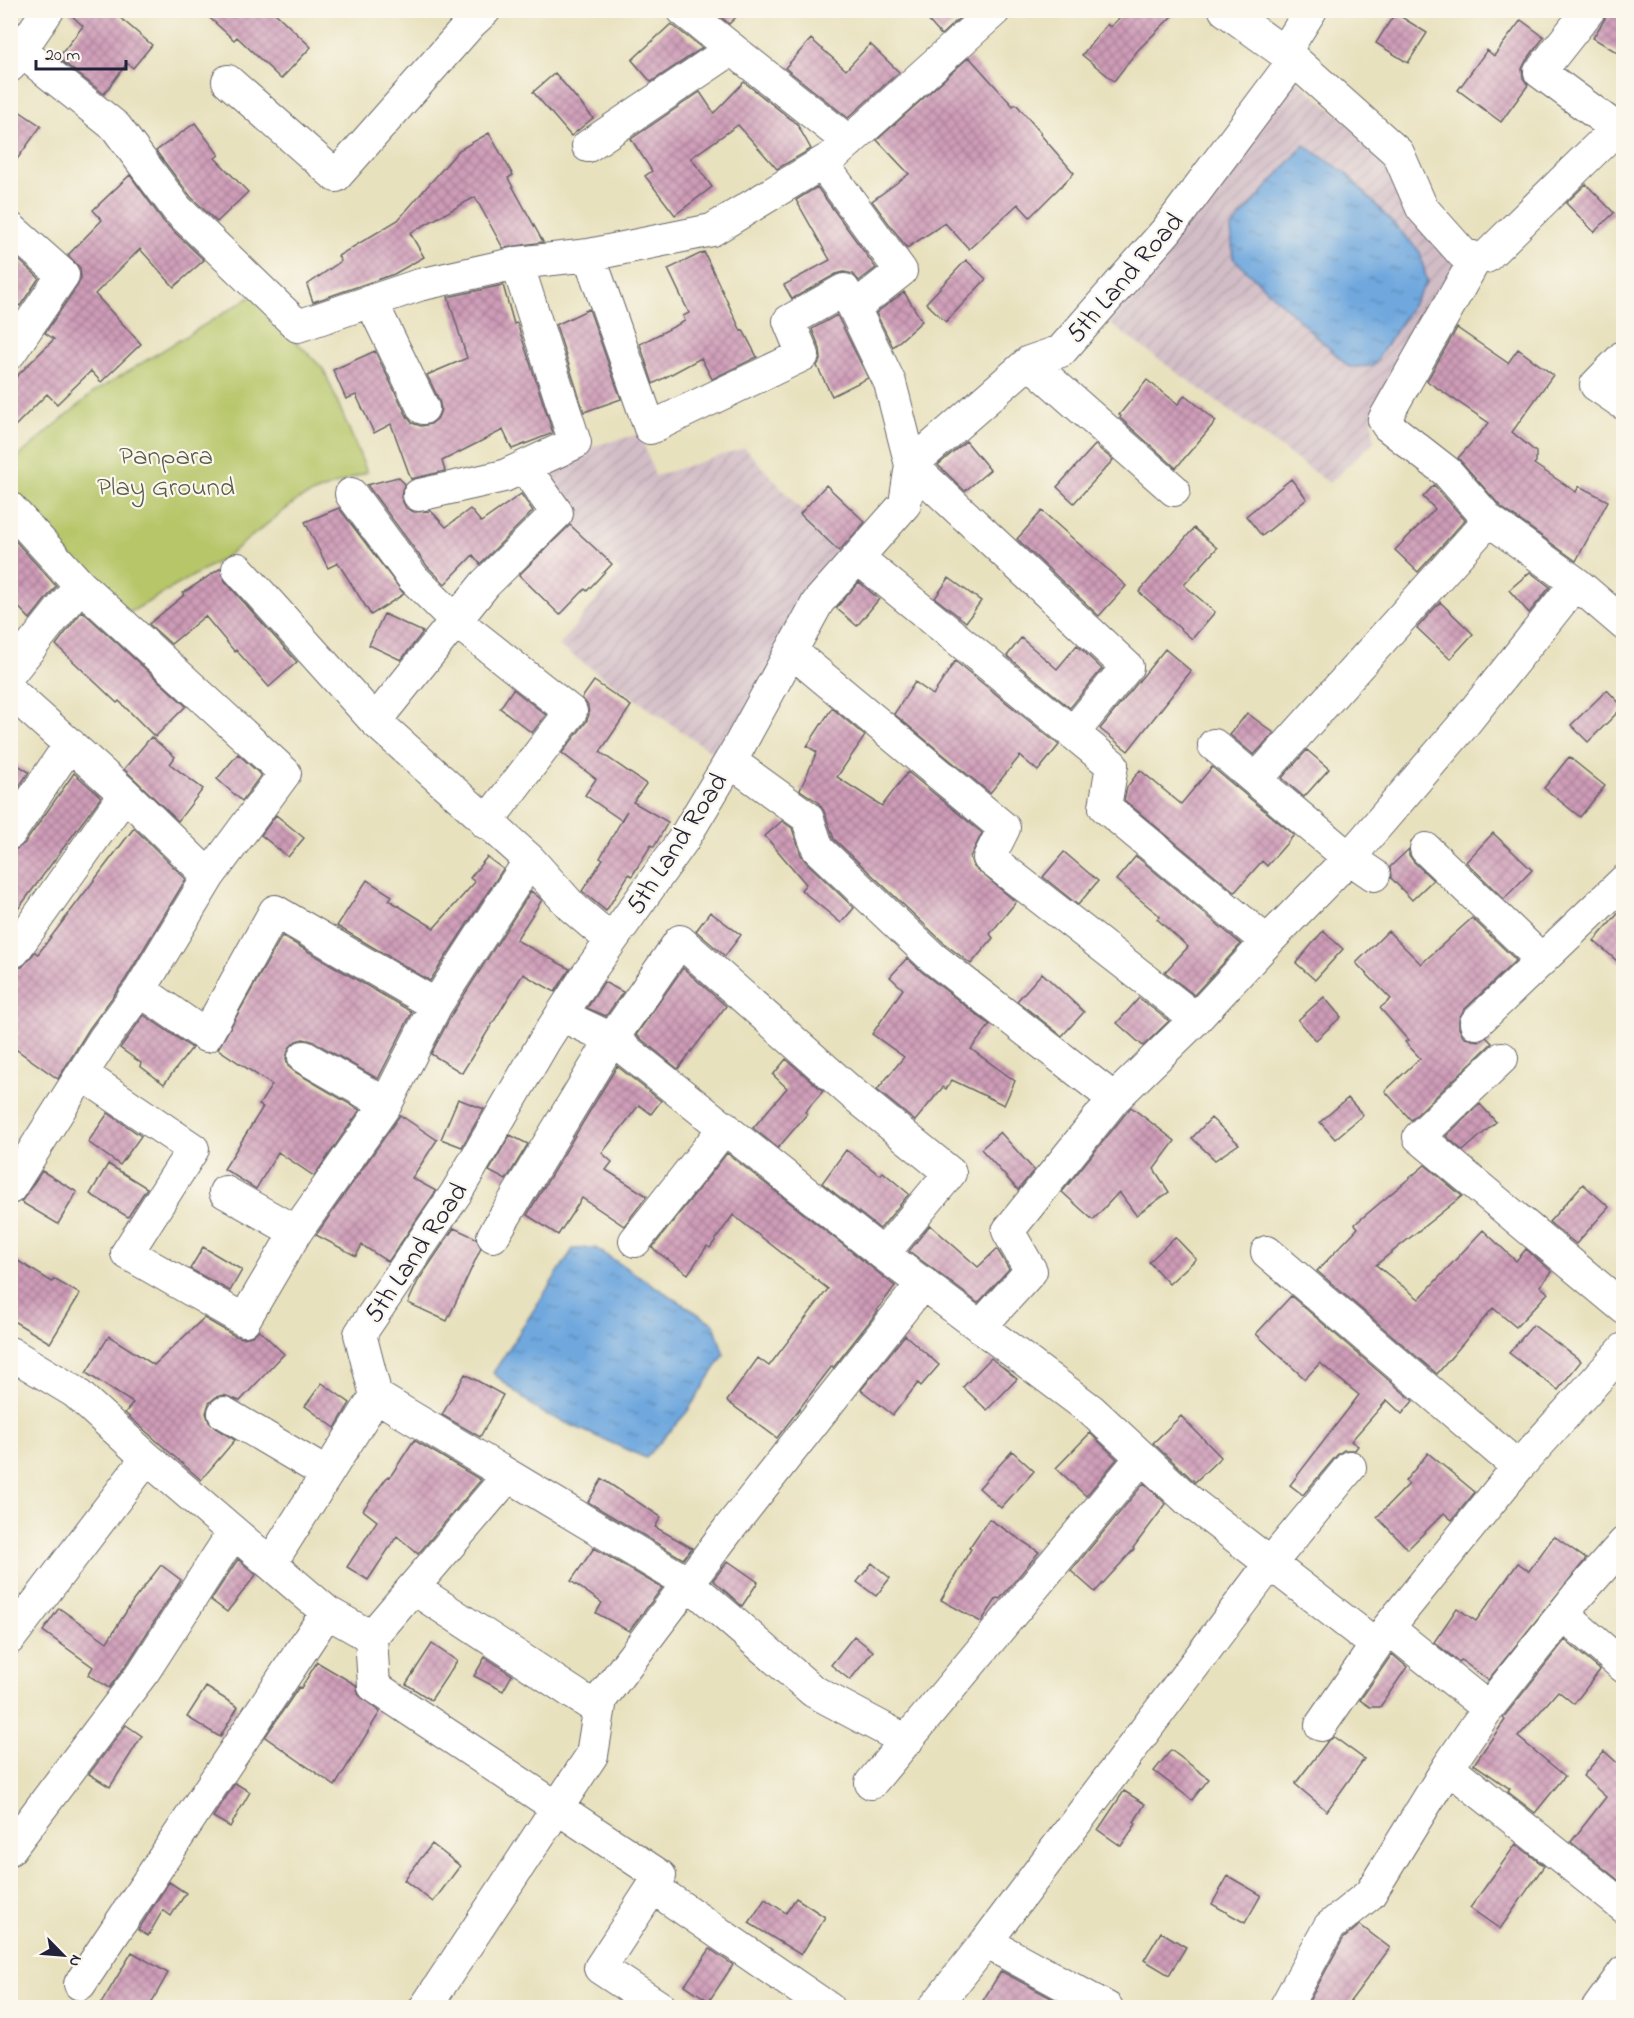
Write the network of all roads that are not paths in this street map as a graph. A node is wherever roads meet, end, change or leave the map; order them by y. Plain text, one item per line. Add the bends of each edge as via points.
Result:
1 (48, 10) edge
2 (683, 10) edge
3 (994, 10) edge
4 (1225, 10) edge
5 (1311, 10) edge
6 (1589, 10) edge
7 (470, 15) edge
8 (732, 49) junction
9 (1289, 57) junction
10 (13, 62) edge
11 (228, 81) dead end
12 (1620, 131) edge
13 (849, 142) junction
14 (588, 146) dead end
15 (822, 164) junction
16 (10, 228) edge
17 (589, 255) junction
18 (1476, 258) junction
19 (517, 263) junction
20 (371, 301) junction
21 (854, 308) junction
22 (10, 353) edge
23 (1623, 356) edge
24 (1029, 362) junction
25 (1623, 404) edge
26 (423, 408) dead end
27 (911, 465) junction
28 (524, 467) junction
29 (1174, 490) dead end
30 (351, 494) dead end
31 (419, 495) dead end
32 (10, 508) edge
33 (1489, 520) junction
34 (858, 558) junction
35 (238, 569) dead end
36 (1576, 583) junction
37 (80, 585) junction
38 (456, 621) junction
39 (1623, 624) edge
40 (791, 651) junction
41 (10, 673) edge
42 (10, 691) edge
43 (375, 721) junction
44 (1073, 734) junction
45 (70, 744) junction
46 (1214, 745) dead end
47 (730, 761) junction
48 (1256, 780) junction
49 (126, 794) junction
50 (486, 823) junction
51 (10, 833) edge
52 (1426, 849) dead end
53 (1349, 858) junction
54 (530, 860) junction
55 (1374, 875) dead end
56 (209, 876) junction
57 (1623, 881) edge
58 (611, 940) junction
59 (1267, 942) junction
60 (14, 951) dead end
61 (1542, 960) junction
62 (140, 990) junction
63 (436, 1005) junction
64 (561, 1015) junction
65 (1196, 1019) junction
66 (1476, 1023) dead end
67 (612, 1039) junction
68 (304, 1057) dead end
69 (1503, 1058) dead end
70 (82, 1074) junction
71 (1114, 1099) junction
72 (386, 1104) junction
73 (725, 1127) junction
74 (14, 1176) edge
75 (225, 1192) dead end
76 (296, 1232) junction
77 (493, 1236) dead end
78 (635, 1240) dead end
79 (1267, 1252) dead end
80 (883, 1254) junction
81 (922, 1283) junction
82 (1623, 1308) edge
83 (980, 1327) junction
84 (1623, 1349) edge
85 (12, 1356) edge
86 (376, 1396) junction
87 (224, 1413) dead end
88 (1142, 1457) junction
89 (147, 1458) junction
90 (1350, 1467) dead end
91 (1518, 1467) junction
92 (327, 1474) junction
93 (508, 1476) junction
94 (233, 1533) junction
95 (1623, 1543) edge
96 (271, 1563) junction
97 (1270, 1564) junction
98 (688, 1582) junction
99 (413, 1588) junction
100 (327, 1612) junction
101 (1563, 1614) junction
102 (371, 1637) junction
103 (1382, 1637) junction
104 (10, 1638) edge
105 (1623, 1667) edge
106 (1488, 1708) junction
107 (599, 1710) junction
108 (1321, 1725) dead end
109 (907, 1741) junction
110 (1448, 1767) junction
111 (871, 1784) dead end
112 (557, 1807) junction
113 (10, 1849) edge
114 (652, 1887) junction
115 (1623, 1907) edge
116 (986, 1942) junction
117 (1623, 1972) edge
118 (80, 1984) dead end
119 (436, 2004) edge
120 (661, 2007) edge
121 (828, 2007) edge
122 (934, 2007) edge
123 (1107, 2007) edge
124 (1285, 2007) edge
125 (1598, 2007) edge

1 - 10 street
2 - 8 street
3 - 13 street
4 - 9 street
5 - 9 street, 5th Land Road
6 - 12 street via 1540,72
7 - 11 street via 336,176
8 - 13 street
8 - 14 street
9 - 18 street via 1398,153 1422,208 1463,254
9 - 24 street, 5th Land Road via 1167,230 1061,351
10 - 20 street via 116,127 177,209 298,326
12 - 18 street via 1485,256
13 - 15 street
15 - 17 street via 712,230
15 - 21 street via 902,271
16 - 22 street via 63,275
17 - 19 street
17 - 21 street via 650,428 803,355 789,321 844,290
18 - 33 street via 1384,420 1447,472
19 - 20 street via 419,285
19 - 28 street via 575,444
20 - 26 street
21 - 27 street via 890,383
23 - 25 street via 1596,385
24 - 27 street, 5th Land Road
24 - 29 street
27 - 34 street, 5th Land Road via 905,504
27 - 44 street via 1127,667
28 - 31 street via 504,476
28 - 38 street via 557,513 485,584
30 - 38 street via 413,578
32 - 37 street
33 - 36 street
33 - 48 street
34 - 40 street, 5th Land Road via 818,602
34 - 44 street
35 - 43 street
36 - 39 street
36 - 53 street via 1460,729
37 - 41 street
37 - 56 street via 285,773
38 - 43 street
38 - 50 street via 571,712
40 - 47 street, 5th Land Road
40 - 65 street via 1004,828 989,858
42 - 45 street
43 - 50 street
44 - 59 street via 1112,765 1105,807
45 - 49 street
45 - 51 street
46 - 48 street
47 - 58 street, 5th Land Road via 683,840
47 - 71 street via 807,817 818,849 933,958
48 - 53 street
49 - 56 street
49 - 60 street
50 - 54 street
52 - 61 street
53 - 55 street
53 - 59 street
54 - 58 street via 572,907
54 - 63 street
56 - 62 street
57 - 61 street
58 - 64 street, 5th Land Road
59 - 65 street
61 - 66 street
62 - 63 street via 206,1036 274,911
62 - 70 street
63 - 72 street
64 - 67 street
64 - 86 street, 5th Land Road via 456,1193 360,1334
65 - 71 street
67 - 73 street
67 - 77 street
67 - 80 street via 680,941 852,1093 950,1173
68 - 72 street
69 - 82 street via 1419,1137
70 - 74 street
70 - 76 street via 193,1149 127,1253 244,1320
71 - 83 street via 1008,1231 1031,1271
72 - 76 street
73 - 78 street
73 - 80 street
75 - 76 street
79 - 91 street
80 - 81 street
81 - 83 street
81 - 98 street
83 - 88 street via 1091,1410
84 - 91 street
85 - 89 street via 75,1392
86 - 92 street
86 - 93 street
87 - 92 street
88 - 97 street via 1188,1500
88 - 109 street
89 - 94 street
89 - 104 street
90 - 97 street
91 - 103 street
92 - 96 street
93 - 98 street
93 - 99 street
94 - 96 street
94 - 113 street via 144,1671
95 - 101 street
96 - 100 street
97 - 103 street
97 - 116 street
98 - 107 street via 601,1699
98 - 109 street via 813,1691
99 - 102 street
99 - 107 street
100 - 102 street
100 - 118 street
101 - 105 street
101 - 106 street
102 - 112 street via 374,1686
103 - 106 street
103 - 108 street
106 - 110 street
107 - 112 street via 591,1755
109 - 111 street
110 - 115 street
110 - 124 street via 1370,1894 1329,1927
112 - 114 street via 660,1876
112 - 119 street
114 - 120 street via 600,1968
114 - 121 street
116 - 122 street
116 - 123 street
117 - 125 street

